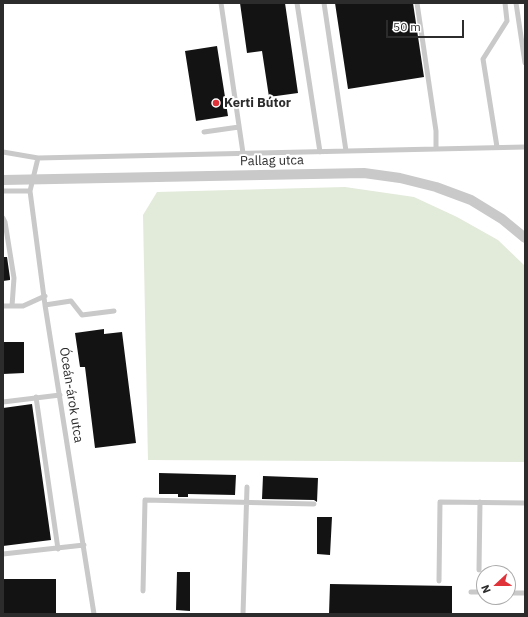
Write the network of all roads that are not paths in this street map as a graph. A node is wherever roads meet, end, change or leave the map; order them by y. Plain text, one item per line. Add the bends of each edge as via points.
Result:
1 (221, 3) edge
2 (297, 3) edge
3 (324, 3) edge
4 (417, 3) edge
5 (505, 3) edge
6 (516, 3) edge
7 (525, 63) edge
8 (239, 127) junction
9 (204, 132) dead end
10 (497, 147) junction
11 (525, 147) edge
12 (436, 149) junction
13 (346, 151) junction
14 (3, 152) edge
15 (320, 152) junction
16 (243, 153) junction
17 (38, 158) junction
18 (32, 179) junction
19 (3, 180) edge
20 (30, 190) junction
21 (3, 191) edge
22 (3, 218) edge
23 (525, 238) edge
24 (45, 296) junction
25 (46, 305) junction
26 (3, 306) edge
27 (12, 306) junction
28 (114, 311) dead end
29 (60, 394) junction
30 (36, 397) junction
31 (3, 402) edge
32 (247, 487) dead end
33 (246, 502) junction
34 (480, 502) junction
35 (525, 503) edge
36 (314, 504) dead end
37 (84, 546) junction
38 (58, 549) junction
39 (3, 554) edge
40 (479, 565) edge
41 (439, 581) dead end
42 (143, 591) dead end
43 (471, 592) dead end
44 (476, 592) edge
45 (94, 614) edge
46 (243, 614) edge

1 - 8 lane
2 - 15 lane
3 - 13 lane
4 - 12 lane via 436,131
5 - 10 lane via 507,21 483,59
6 - 7 lane
8 - 9 lane
8 - 16 lane
10 - 11 lane, Pallag utca
10 - 12 lane, Pallag utca
12 - 13 lane, Pallag utca
13 - 15 lane, Pallag utca
14 - 17 lane, Pallag utca
15 - 16 lane, Pallag utca
16 - 17 lane, Pallag utca
17 - 18 lane, Óceán-árok utca
18 - 19 street, Pallag utca
18 - 20 lane, Óceán-árok utca
18 - 23 street, Pallag utca via 364,173 436,187 471,200 502,219
20 - 21 lane
20 - 24 lane, Óceán-árok utca
22 - 27 lane via 14,278
24 - 25 lane, Óceán-árok utca
24 - 27 lane via 22,306
25 - 28 lane via 71,301 82,315
25 - 29 lane, Óceán-árok utca
26 - 27 lane
29 - 30 lane
29 - 37 lane, Óceán-árok utca
30 - 31 lane
30 - 38 lane
32 - 33 lane
33 - 36 lane
33 - 42 lane via 145,500
33 - 46 lane
34 - 35 lane
34 - 40 lane
34 - 41 lane via 440,502
37 - 38 lane
37 - 45 lane, Óceán-árok utca
38 - 39 lane via 46,548
43 - 44 lane

